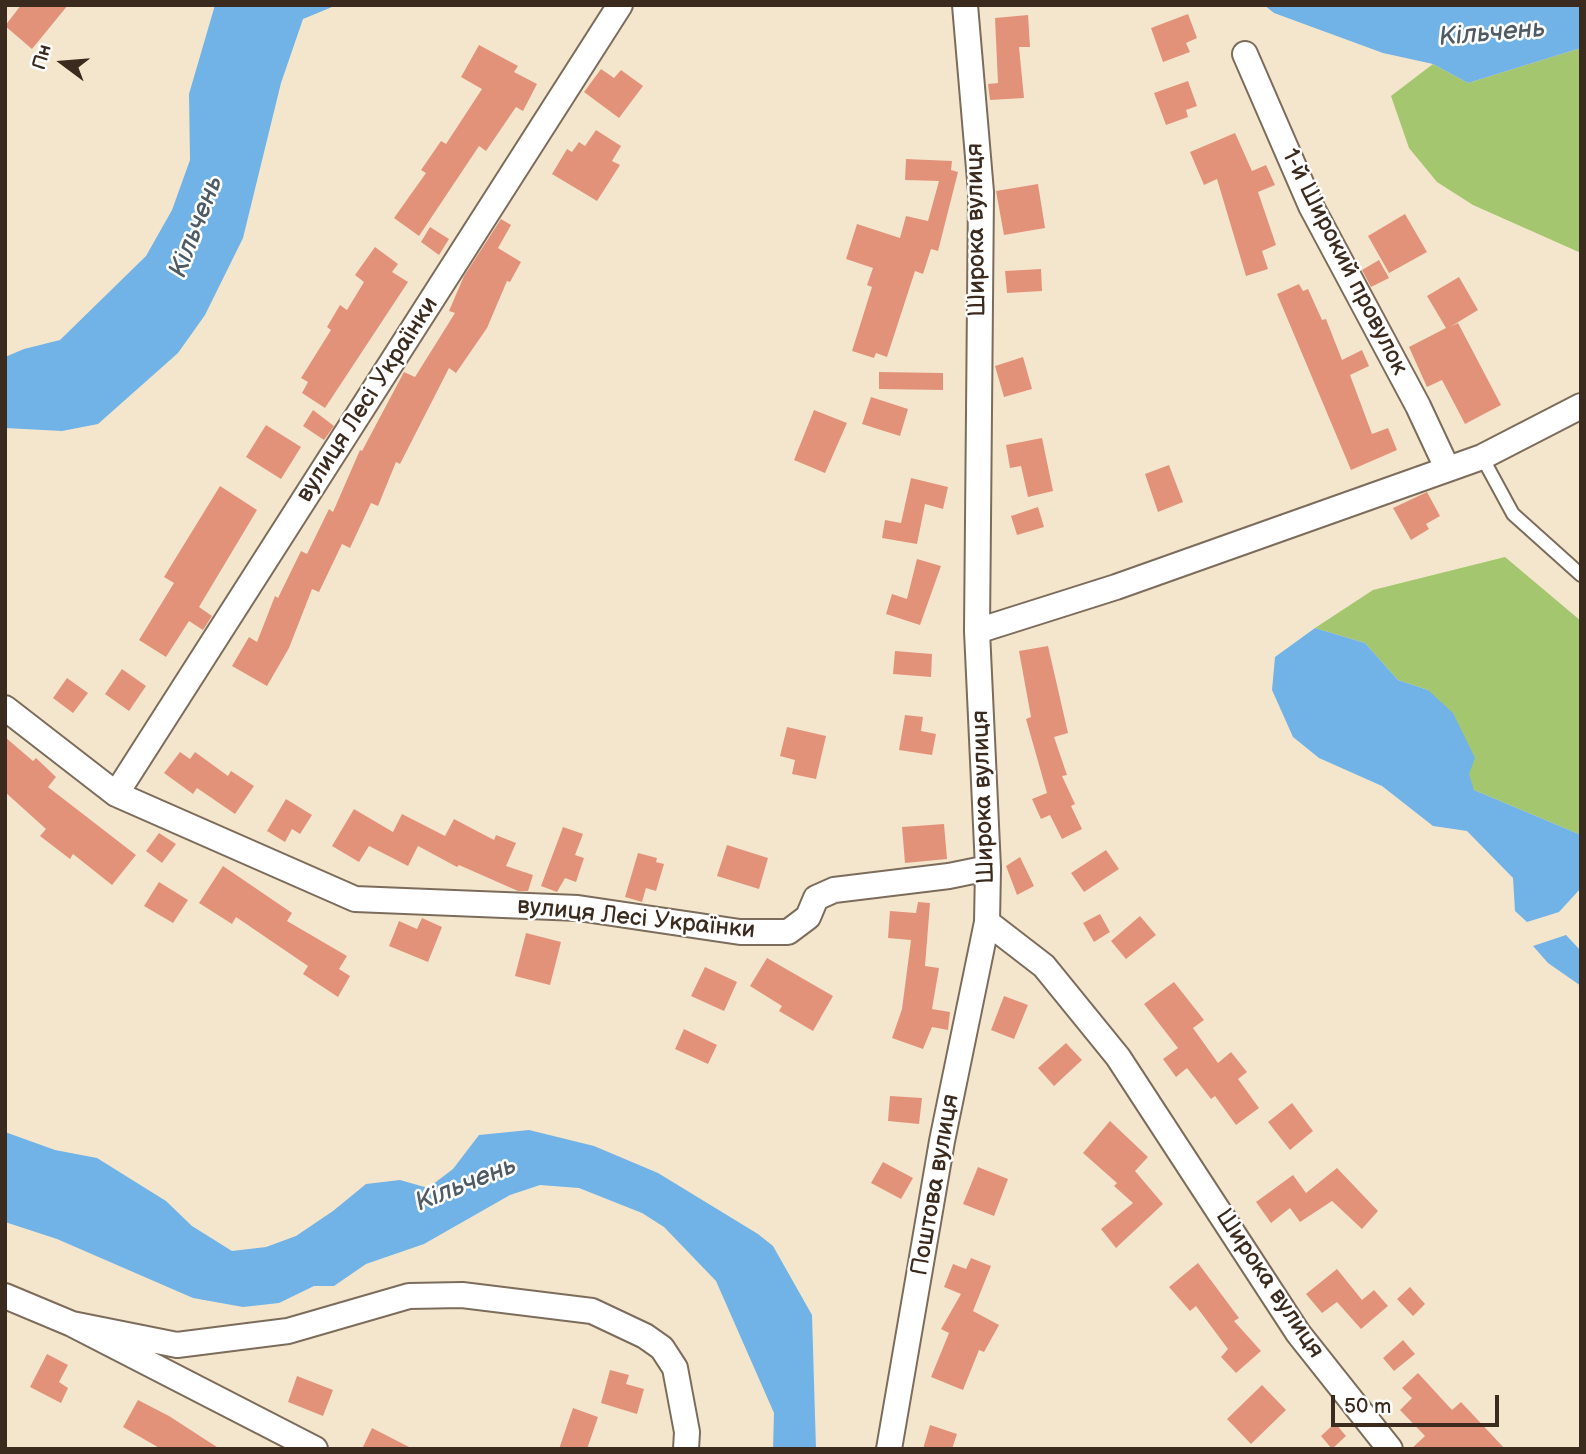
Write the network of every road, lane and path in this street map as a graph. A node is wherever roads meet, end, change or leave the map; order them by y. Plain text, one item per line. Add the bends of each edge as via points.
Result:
1 (620, 5) edge
2 (965, 5) edge
3 (1245, 54) dead end
4 (1581, 406) edge
5 (1482, 457) junction
6 (1447, 468) junction
7 (1581, 575) edge
8 (977, 631) junction
9 (5, 708) edge
10 (116, 794) junction
11 (988, 868) junction
12 (987, 922) junction
13 (5, 1296) edge
14 (72, 1324) junction
15 (315, 1449) edge
16 (686, 1449) edge
17 (889, 1449) edge
18 (1390, 1449) edge

1 - 10 street, вулиця Лесі Українки
2 - 8 street, Широка вулиця via 981,192
3 - 6 street, 1-й Широкий провулок via 1311,206
4 - 5 street
5 - 6 street
5 - 7 lane via 1513,514
6 - 8 street via 1116,587
8 - 11 street, Широка вулиця
9 - 10 street, вулиця Лесі Українки
10 - 11 street, вулиця Лесі Українки via 355,899 578,908 740,932 788,932 808,917 816,898 834,890
11 - 12 street, Широка вулиця
12 - 17 street, Поштова вулиця via 942,1141
12 - 18 street, Широка вулиця via 1044,967 1118,1057 1298,1333
13 - 14 street
14 - 15 street
14 - 16 street via 177,1345 288,1331 408,1296 462,1295 592,1311 645,1336 662,1349 675,1368

